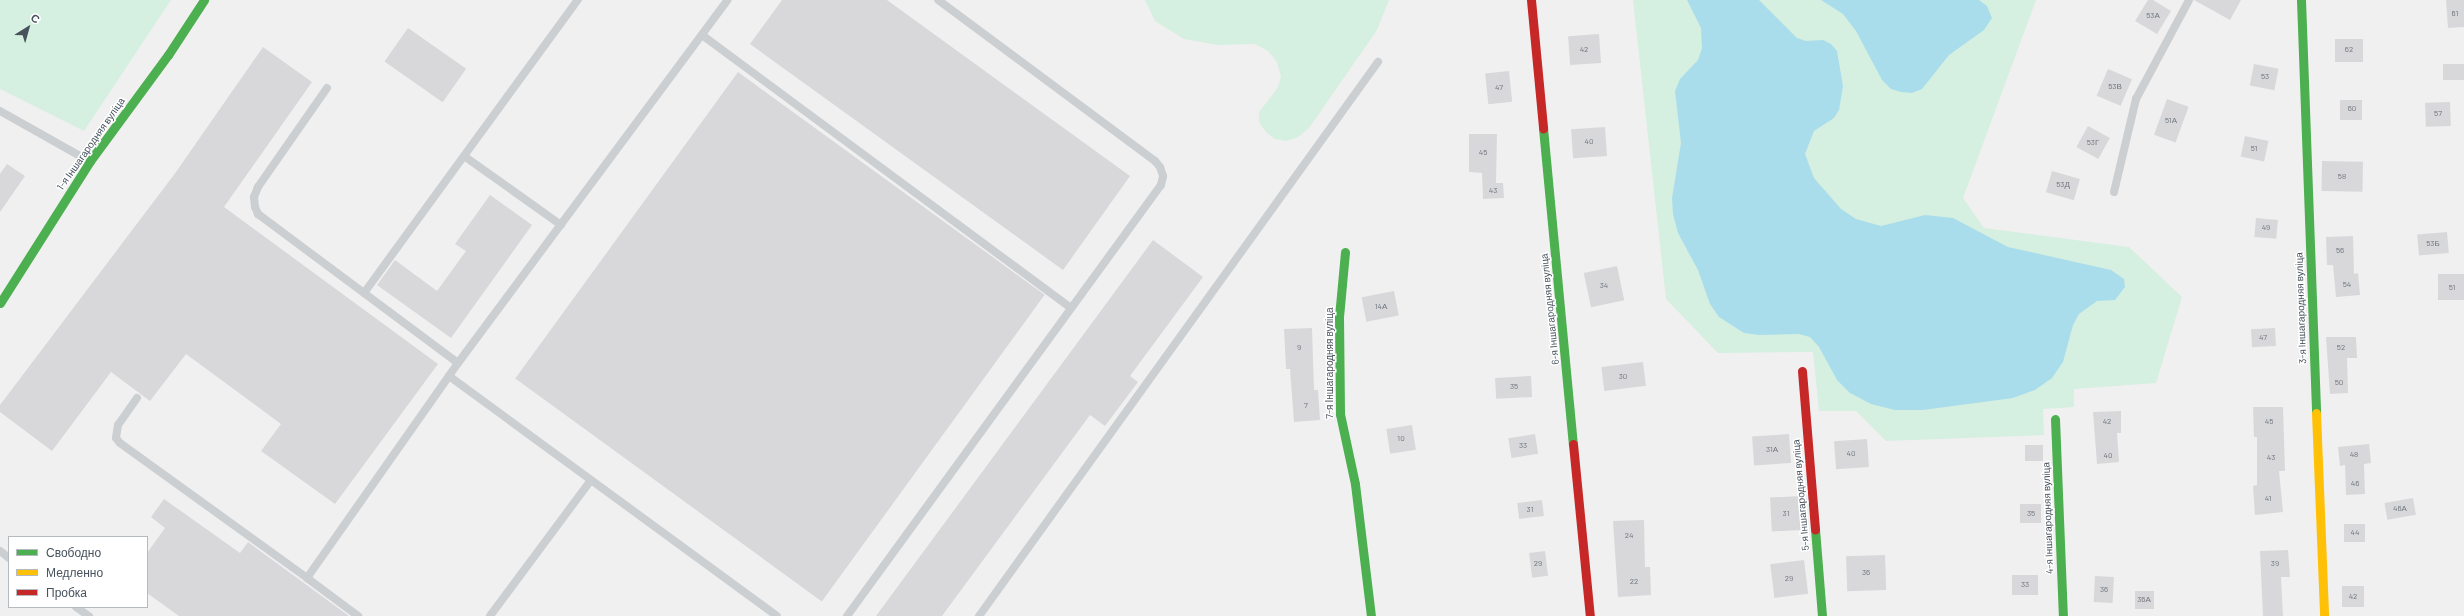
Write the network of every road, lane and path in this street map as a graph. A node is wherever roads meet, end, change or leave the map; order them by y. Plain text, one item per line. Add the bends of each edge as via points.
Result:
1 (204, 0) edge
2 (578, 0) edge
3 (728, 0) edge
4 (938, 0) edge
5 (1531, 0) edge
6 (2190, 0) edge
7 (2301, 0) edge
8 (702, 35) junction
9 (1378, 62) dead end
10 (327, 88) dead end
11 (0, 110) edge
12 (464, 156) junction
13 (90, 161) junction
14 (2114, 192) dead end
15 (561, 225) junction
16 (1346, 252) dead end
17 (364, 293) junction
18 (0, 303) edge
19 (1071, 308) junction
20 (458, 363) junction
21 (1802, 371) dead end
22 (449, 376) junction
23 (137, 398) dead end
24 (2055, 418) dead end
25 (591, 480) junction
26 (0, 551) edge
27 (8, 557) edge
28 (307, 578) junction
29 (77, 608) edge
30 (89, 616) edge
31 (358, 616) edge
32 (490, 616) edge
33 (777, 616) edge
34 (847, 616) edge
35 (979, 616) edge
36 (1371, 616) edge
37 (1590, 616) edge
38 (1822, 616) edge
39 (2063, 616) edge
40 (2324, 616) edge

1 - 13 street, 1-я Іншагародняя вуліца via 168,55
2 - 12 lane
3 - 8 lane
4 - 19 lane via 1160,168 1163,176 1161,185
5 - 37 street, 6-я Іншагародняя вуліца
6 - 14 lane via 2136,99
7 - 40 street, 3-я Іншагародняя вуліца
8 - 15 lane
8 - 19 lane
9 - 35 lane
10 - 17 lane via 258,187 255,207 258,214
11 - 13 lane
12 - 15 lane
12 - 17 lane
13 - 18 street, 1-я Іншагародняя вуліца
15 - 20 lane
16 - 36 street, 7-я Іншагародняя вуліца via 1339,317 1340,414 1355,484
17 - 20 lane
19 - 34 lane
20 - 22 lane
21 - 38 street, 5-я Іншагародняя вуліца
22 - 25 lane
22 - 28 lane
23 - 28 lane via 118,424 116,438 120,443
24 - 39 street, 4-я Іншагародняя вуліца
25 - 32 lane
25 - 33 lane
26 - 27 lane
28 - 31 lane
29 - 30 lane

